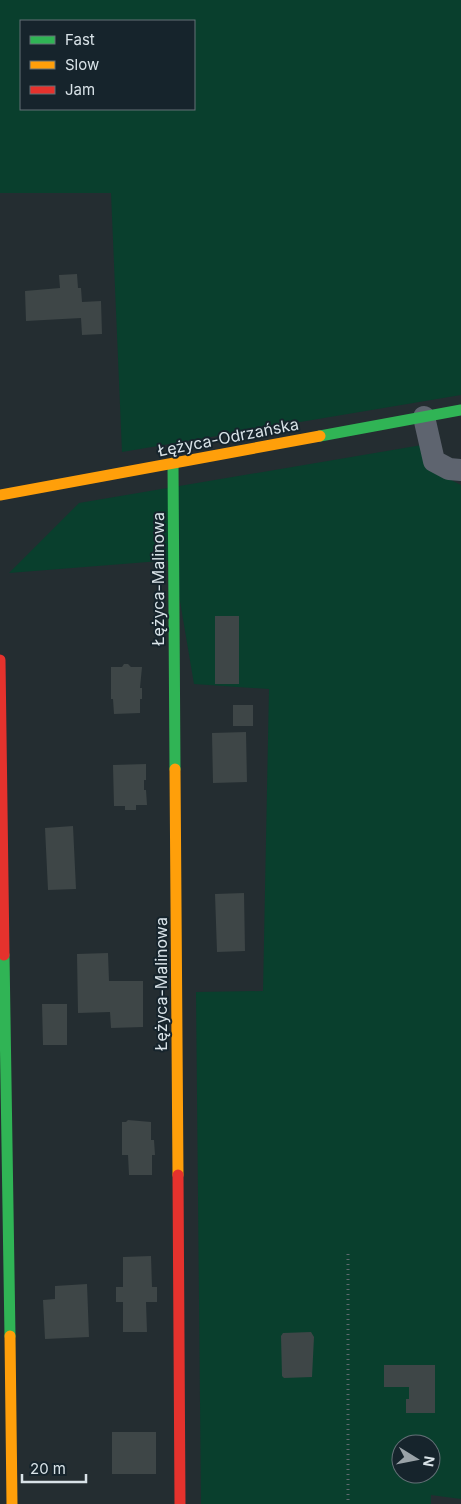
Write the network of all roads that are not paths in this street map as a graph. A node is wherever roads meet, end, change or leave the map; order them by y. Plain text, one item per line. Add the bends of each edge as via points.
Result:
1 (461, 410) edge
2 (424, 417) junction
3 (173, 463) junction
4 (461, 470) edge
5 (0, 495) edge
6 (0, 660) edge
7 (4, 1246) edge
8 (12, 1504) edge
9 (180, 1504) edge

1 - 2 street, Łężyca-Odrzańska
2 - 3 street, Łężyca-Odrzańska
2 - 4 street via 434,461 449,469
3 - 5 street, Łężyca-Odrzańska
3 - 9 street, Łężyca-Malinowa
6 - 7 street
7 - 8 street

